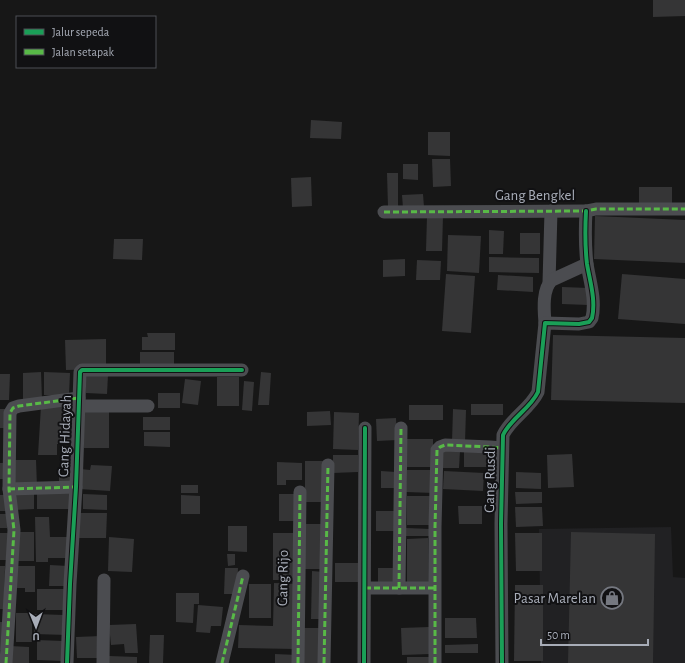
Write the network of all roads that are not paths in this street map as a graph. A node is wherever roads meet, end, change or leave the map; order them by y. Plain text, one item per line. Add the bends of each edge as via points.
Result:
1 (685, 209) edge
2 (551, 211) junction
3 (586, 211) junction
4 (384, 212) dead end
5 (587, 264) junction
6 (549, 283) junction
7 (545, 323) junction
8 (242, 370) dead end
9 (79, 402) junction
10 (148, 406) dead end
11 (365, 428) dead end
12 (401, 428) dead end
13 (502, 448) junction
14 (328, 465) dead end
15 (76, 487) junction
16 (9, 489) junction
17 (300, 492) dead end
18 (243, 576) dead end
19 (104, 580) dead end
20 (365, 588) junction
21 (399, 588) junction
22 (434, 588) junction
23 (6, 663) edge
24 (67, 663) edge
25 (103, 663) edge
26 (222, 663) edge
27 (298, 663) edge
28 (324, 663) edge
29 (364, 663) edge
30 (435, 663) edge
31 (502, 663) edge

1 - 3 street, Gang Bengkel
2 - 3 street, Gang Bengkel
2 - 4 street, Gang Bengkel
2 - 6 street, Gang Rusdi
3 - 5 street via 584,230
5 - 6 street
5 - 7 street via 592,287 592,318 589,322 579,324
6 - 7 street, Gang Rusdi
7 - 13 street, Gang Rusdi via 538,392 533,401 506,428
8 - 9 street, Gang Hidayah via 82,370 79,374
9 - 10 street
9 - 15 street, Gang Hidayah
9 - 16 street via 19,406 11,410
11 - 20 street
12 - 21 street
13 - 22 street via 445,445 438,448
13 - 31 street, Gang Rusdi
14 - 28 street
15 - 16 street
15 - 24 street, Gang Hidayah
16 - 23 street via 14,530
17 - 27 street, Gang Rijo
18 - 26 street
19 - 25 street
20 - 21 street
20 - 29 street
21 - 22 street
22 - 30 street

